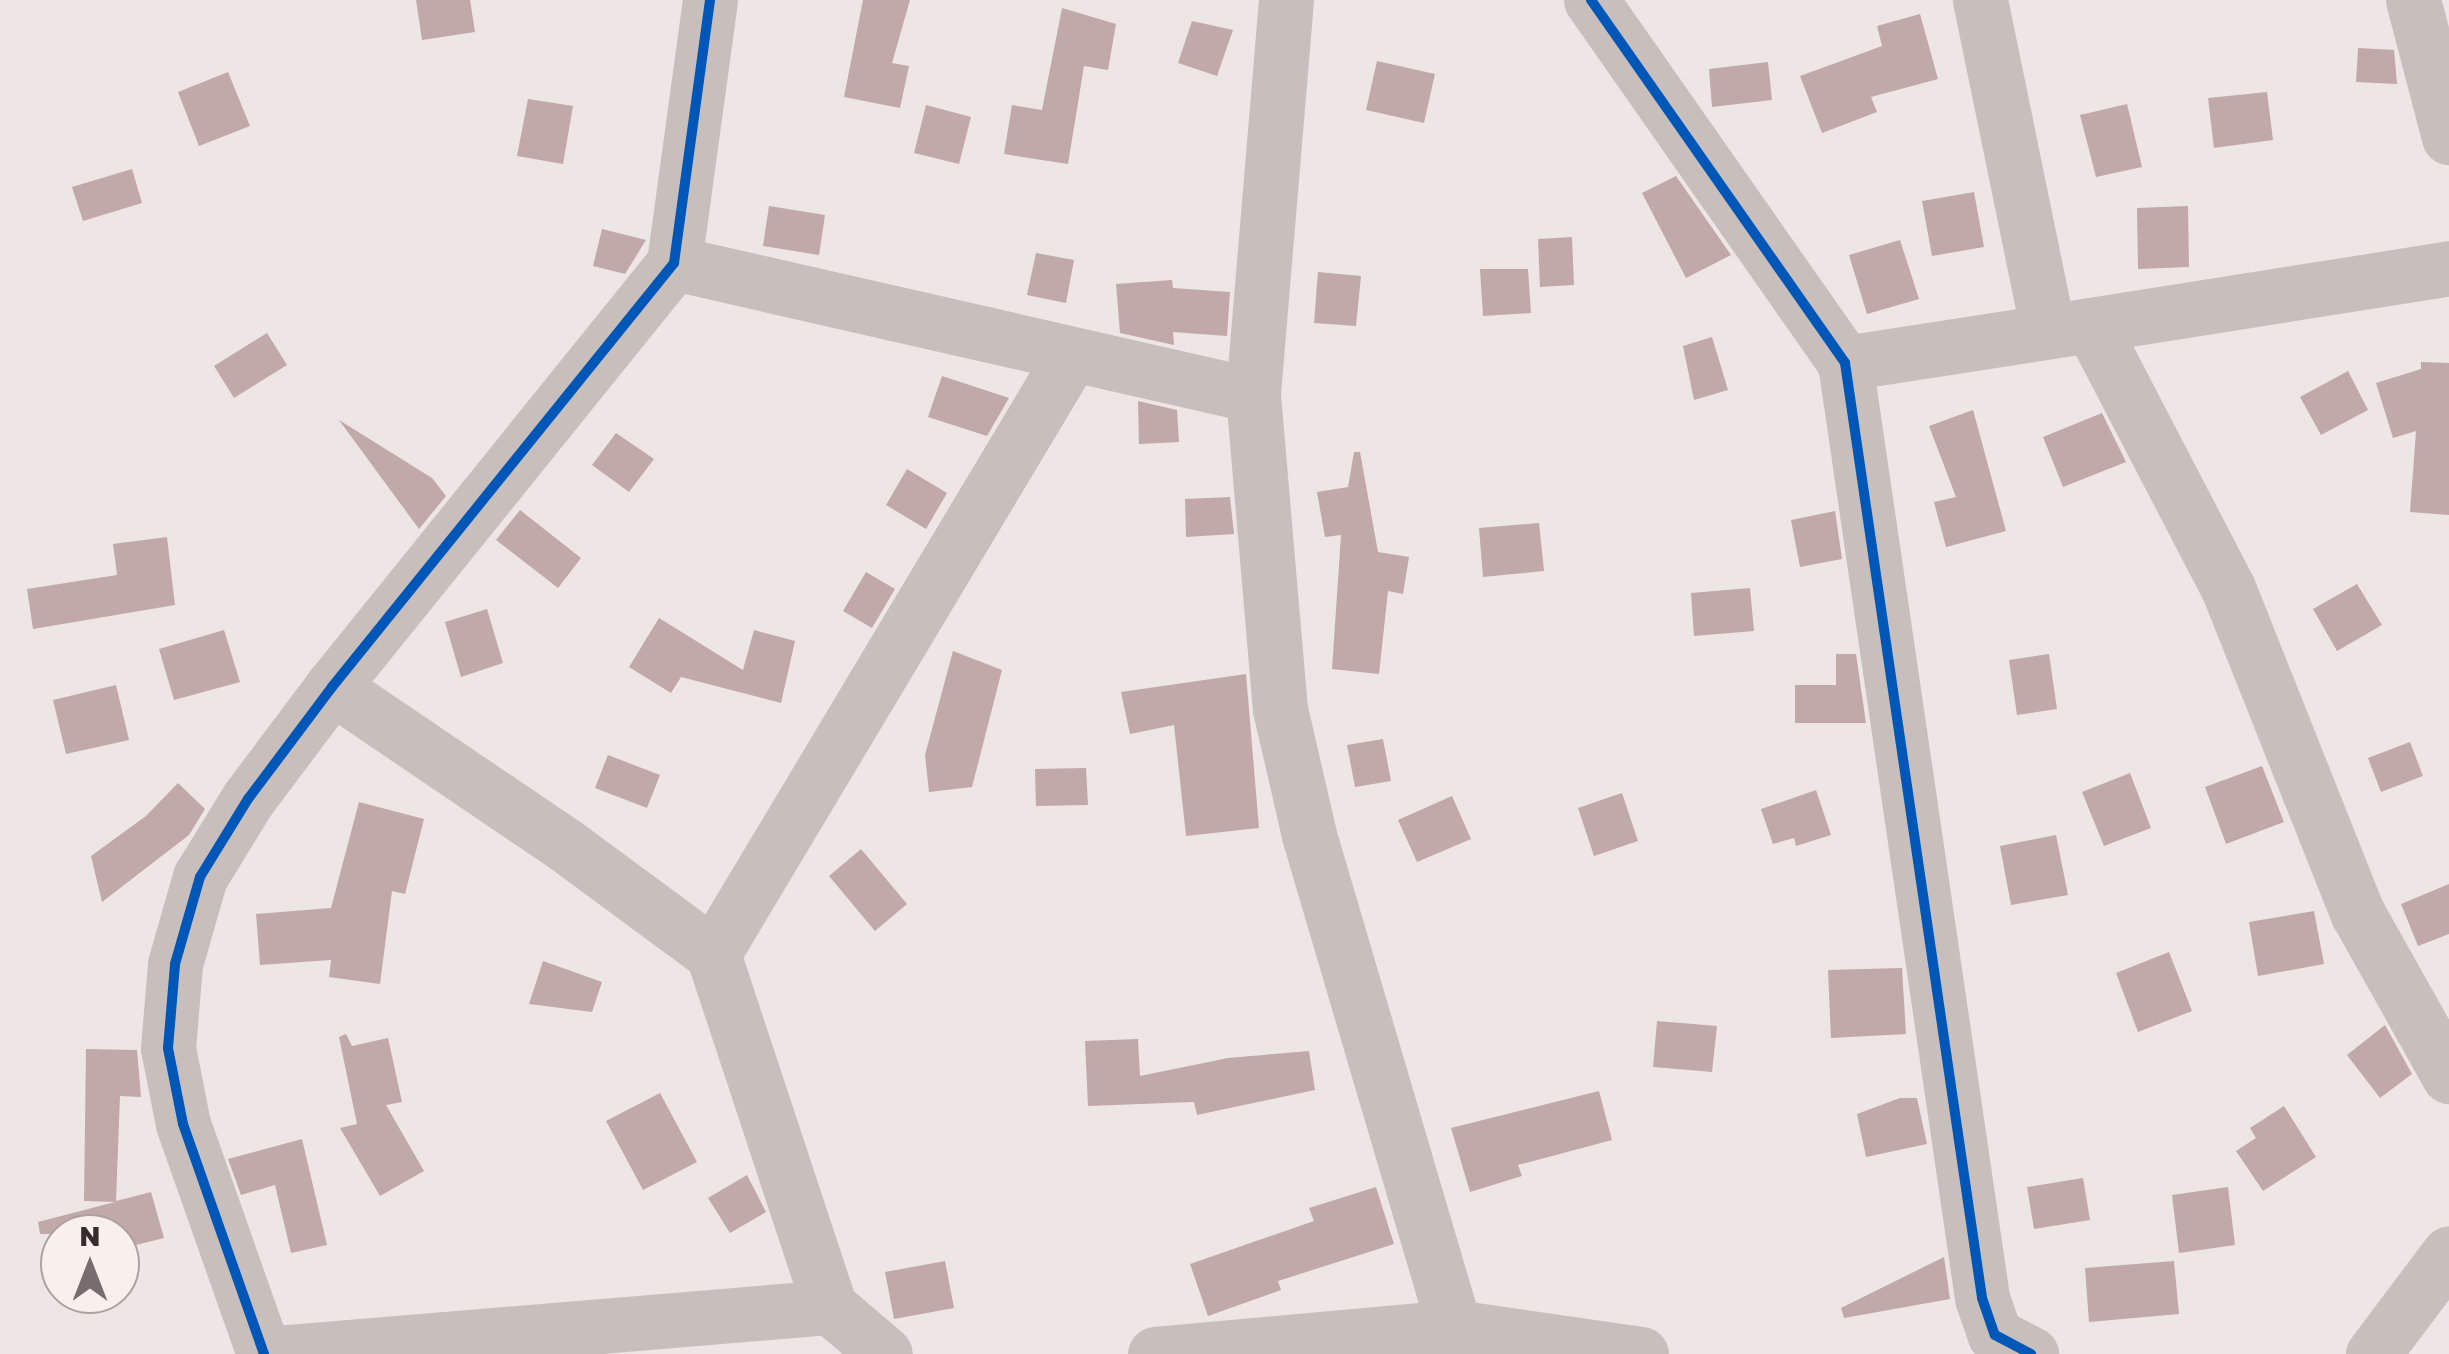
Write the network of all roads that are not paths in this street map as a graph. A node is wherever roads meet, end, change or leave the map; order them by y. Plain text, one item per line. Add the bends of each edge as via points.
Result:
1 (710, 0) edge
2 (1286, 0) edge
3 (1591, 0) edge
4 (1980, 0) edge
5 (2413, 0) edge
6 (2449, 137) edge
7 (674, 263) junction
8 (2449, 268) edge
9 (2070, 328) junction
10 (1072, 356) junction
11 (1845, 363) junction
12 (1254, 396) junction
13 (332, 688) junction
14 (712, 954) junction
15 (2449, 1076) edge
16 (2449, 1254) edge
17 (830, 1307) junction
18 (1454, 1327) junction
19 (264, 1354) edge
20 (885, 1354) edge
21 (1155, 1354) edge
22 (1640, 1354) edge
23 (2030, 1354) edge
24 (2374, 1354) edge

1 - 7 street
2 - 12 street
3 - 11 street
4 - 9 street
5 - 6 street
7 - 10 street
7 - 13 street
8 - 9 street
9 - 11 street
9 - 15 street via 2228,588 2358,914
10 - 12 street
10 - 14 street
11 - 23 street via 1982,1298 1996,1334
12 - 18 street via 1280,708 1310,835
13 - 14 street via 564,844
13 - 19 street via 248,799 200,878 175,964 168,1048 183,1124
14 - 17 street
16 - 24 street
17 - 19 street
17 - 20 street
18 - 21 street
18 - 22 street

